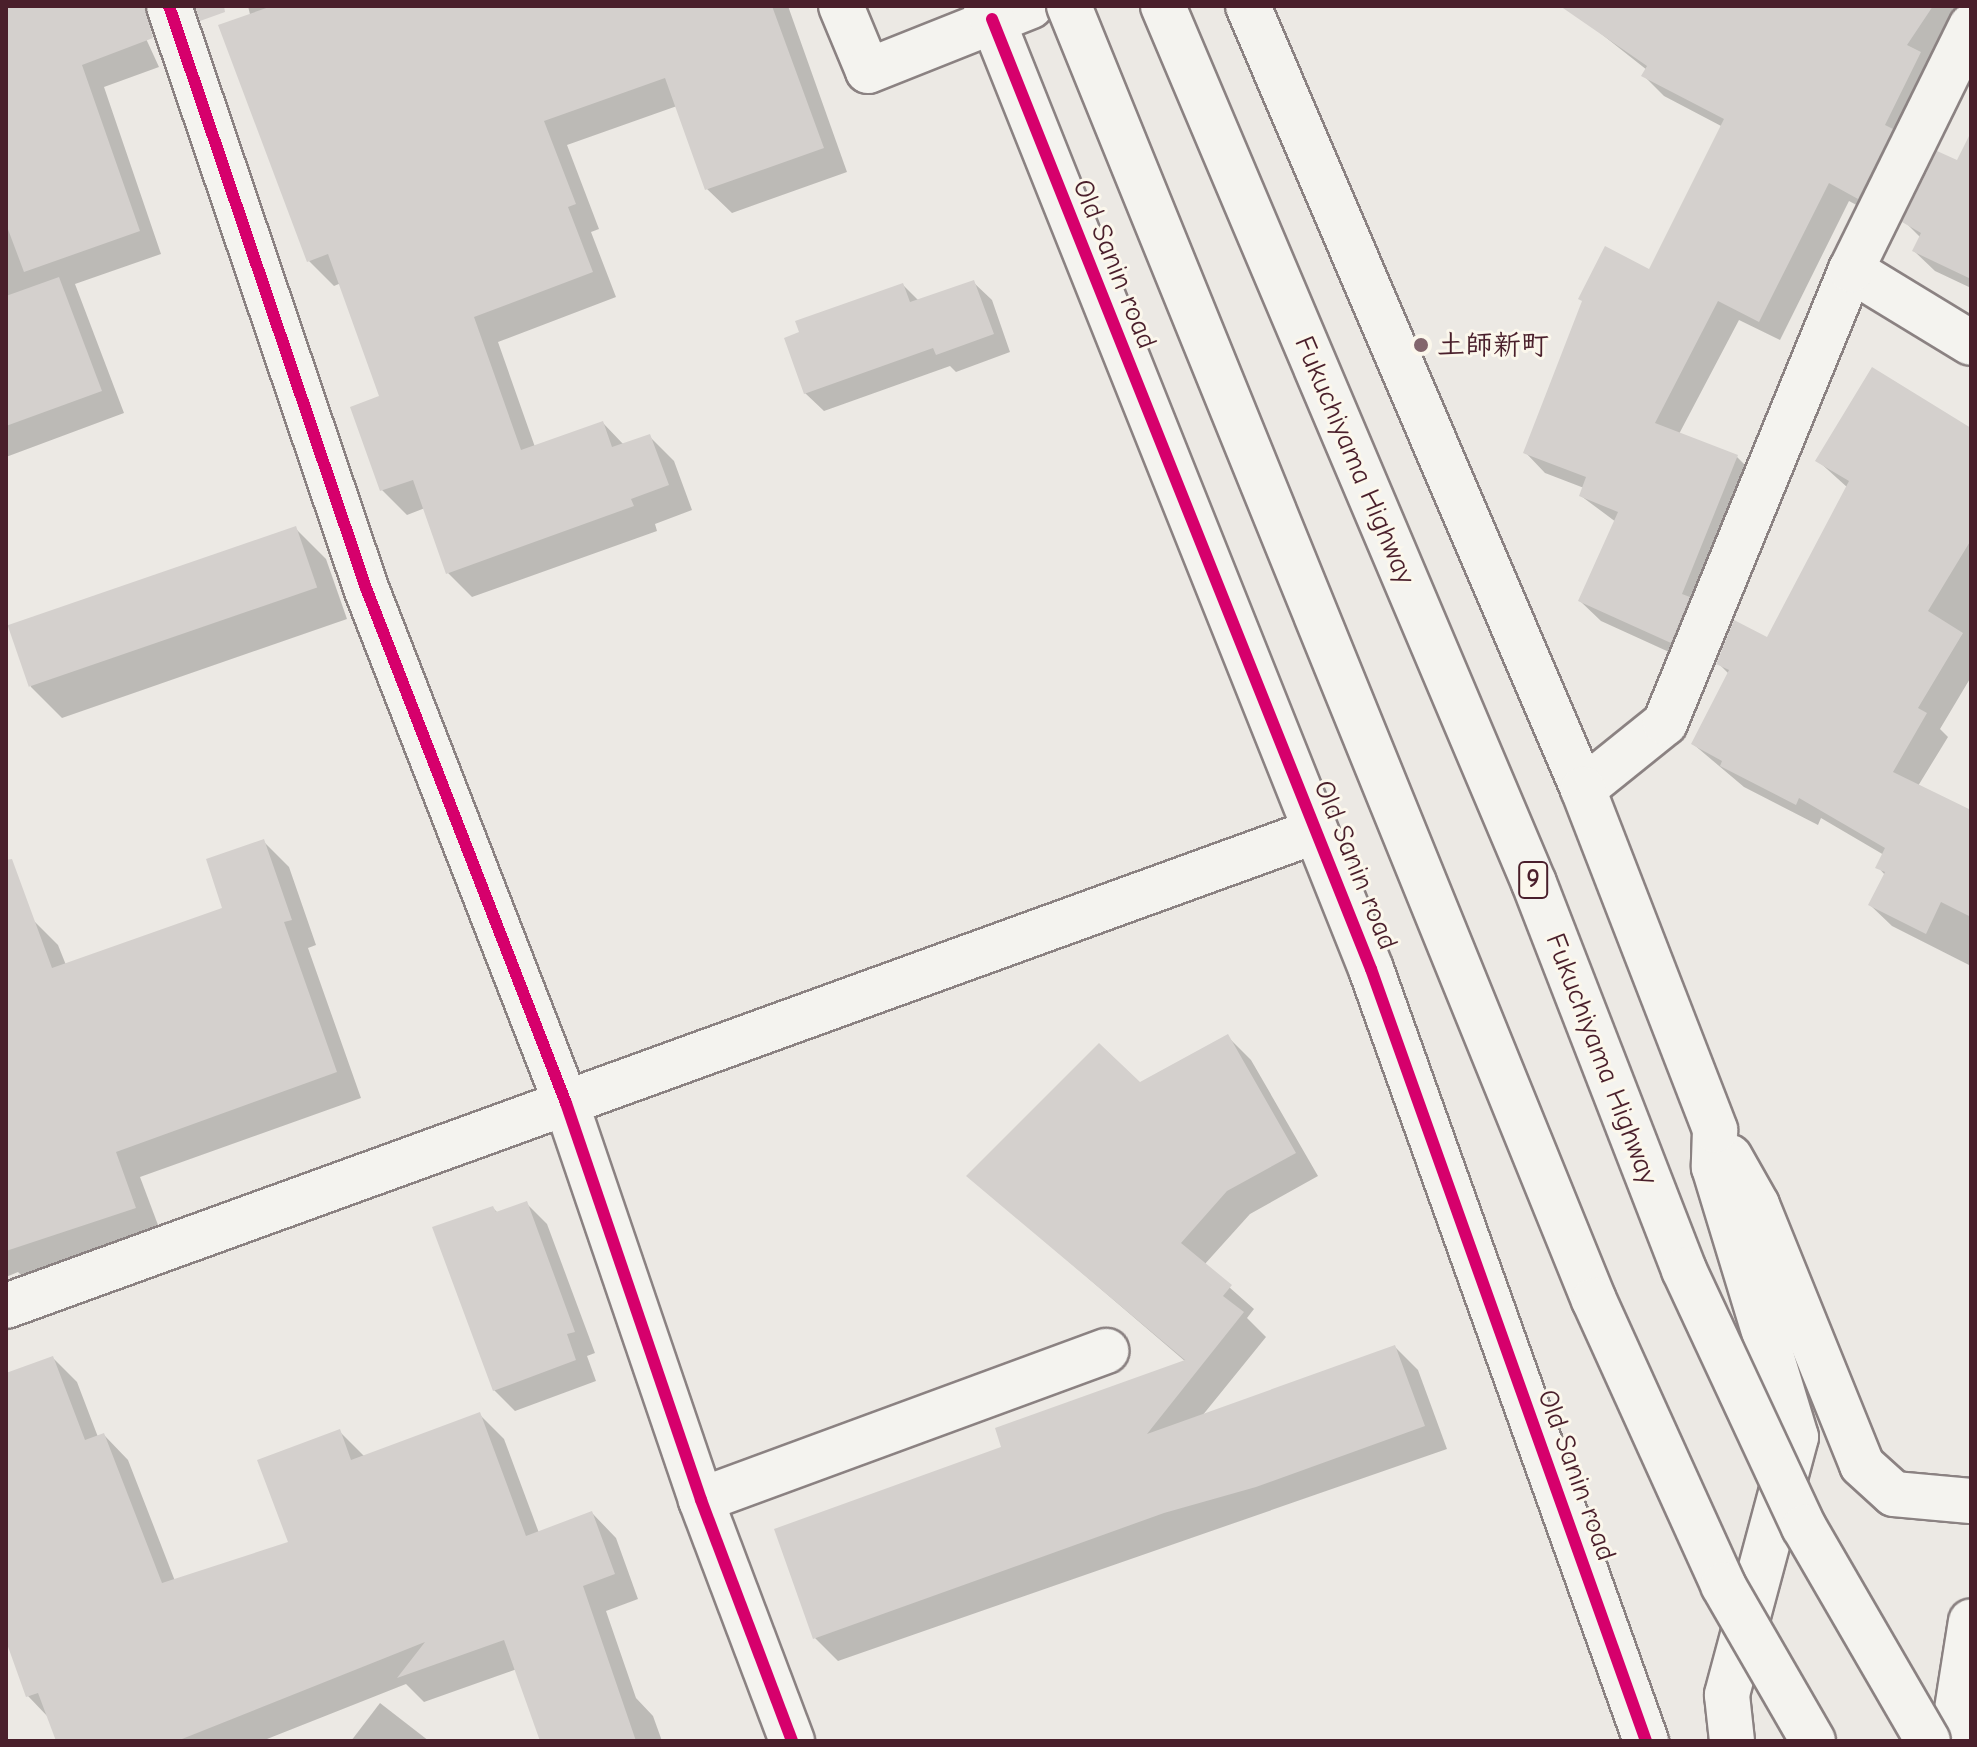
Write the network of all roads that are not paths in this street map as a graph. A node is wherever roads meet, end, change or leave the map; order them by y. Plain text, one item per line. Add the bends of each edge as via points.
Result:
1 (169, 6) edge
2 (841, 6) edge
3 (1069, 6) edge
4 (1163, 6) edge
5 (1248, 6) edge
6 (1003, 10) edge
7 (1971, 26) edge
8 (1851, 270) junction
9 (1971, 343) edge
10 (1583, 789) junction
11 (1316, 831) junction
12 (566, 1103) junction
13 (1715, 1130) junction
14 (6, 1306) edge
15 (1106, 1351) dead end
16 (701, 1500) junction
17 (1971, 1501) edge
18 (1971, 1621) edge
19 (792, 1741) edge
20 (1646, 1741) edge
21 (1732, 1741) edge
22 (1813, 1741) edge
23 (1928, 1741) edge
24 (1952, 1741) edge

1 - 12 main road via 366,588
2 - 6 main road via 868,71
3 - 22 main road, bridge via 1594,1300 1723,1585
4 - 23 main road, Fukuchiyama Highway / 9, bridge via 1534,883 1684,1270 1804,1527
5 - 10 main road
6 - 11 main road, Old Sanin road
7 - 8 main road
8 - 9 main road
8 - 10 main road via 1665,723
10 - 13 main road
11 - 12 main road
11 - 20 main road, Old Sanin road via 1371,969
12 - 14 main road
12 - 16 main road
13 - 17 main road via 1757,1205 1862,1465 1894,1494
13 - 21 main road via 1714,1167 1796,1437 1727,1695
15 - 16 main road
16 - 19 main road
18 - 24 main road

